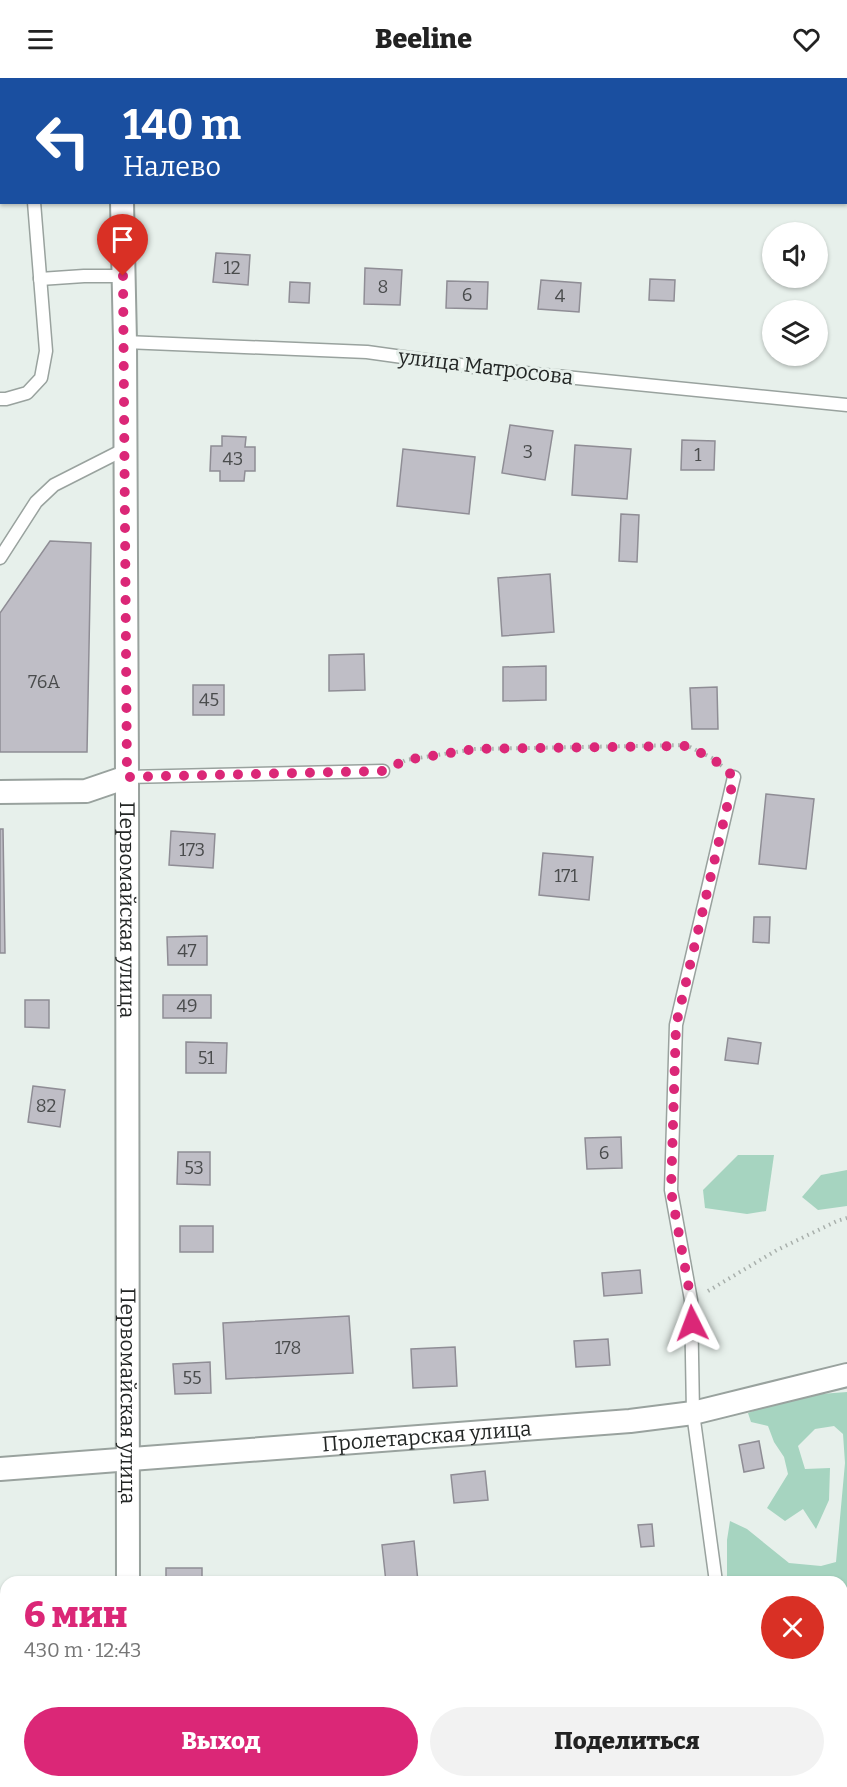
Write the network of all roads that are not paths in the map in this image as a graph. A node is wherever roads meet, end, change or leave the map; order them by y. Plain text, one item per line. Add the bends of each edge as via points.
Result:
1 (34, 204) edge
2 (122, 204) edge
3 (123, 276) junction
4 (40, 279) junction
5 (125, 342) junction
6 (0, 399) edge
7 (847, 405) edge
8 (125, 449) junction
9 (0, 558) edge
10 (383, 771) road end
11 (127, 777) junction
12 (734, 777) road end
13 (0, 792) edge
14 (847, 1375) edge
15 (693, 1413) junction
16 (129, 1458) junction
17 (0, 1469) edge
18 (128, 1576) edge
19 (715, 1576) edge

1 - 4 lane
2 - 3 street, Первомайская улица
3 - 4 lane
3 - 5 street, Первомайская улица
4 - 6 lane via 46,351 41,378 27,393
5 - 7 lane, улица Матросова via 367,352 495,370
5 - 8 street, Первомайская улица
8 - 9 lane via 54,485 36,502
8 - 11 street, Первомайская улица
10 - 11 lane
11 - 13 street via 86,791
11 - 16 street, Первомайская улица
12 - 15 lane via 676,1025 671,1191 691,1300
14 - 15 street, Пролетарская улица
15 - 16 street, Пролетарская улица
15 - 19 lane
16 - 17 street, Пролетарская улица
16 - 18 street, Первомайская улица

